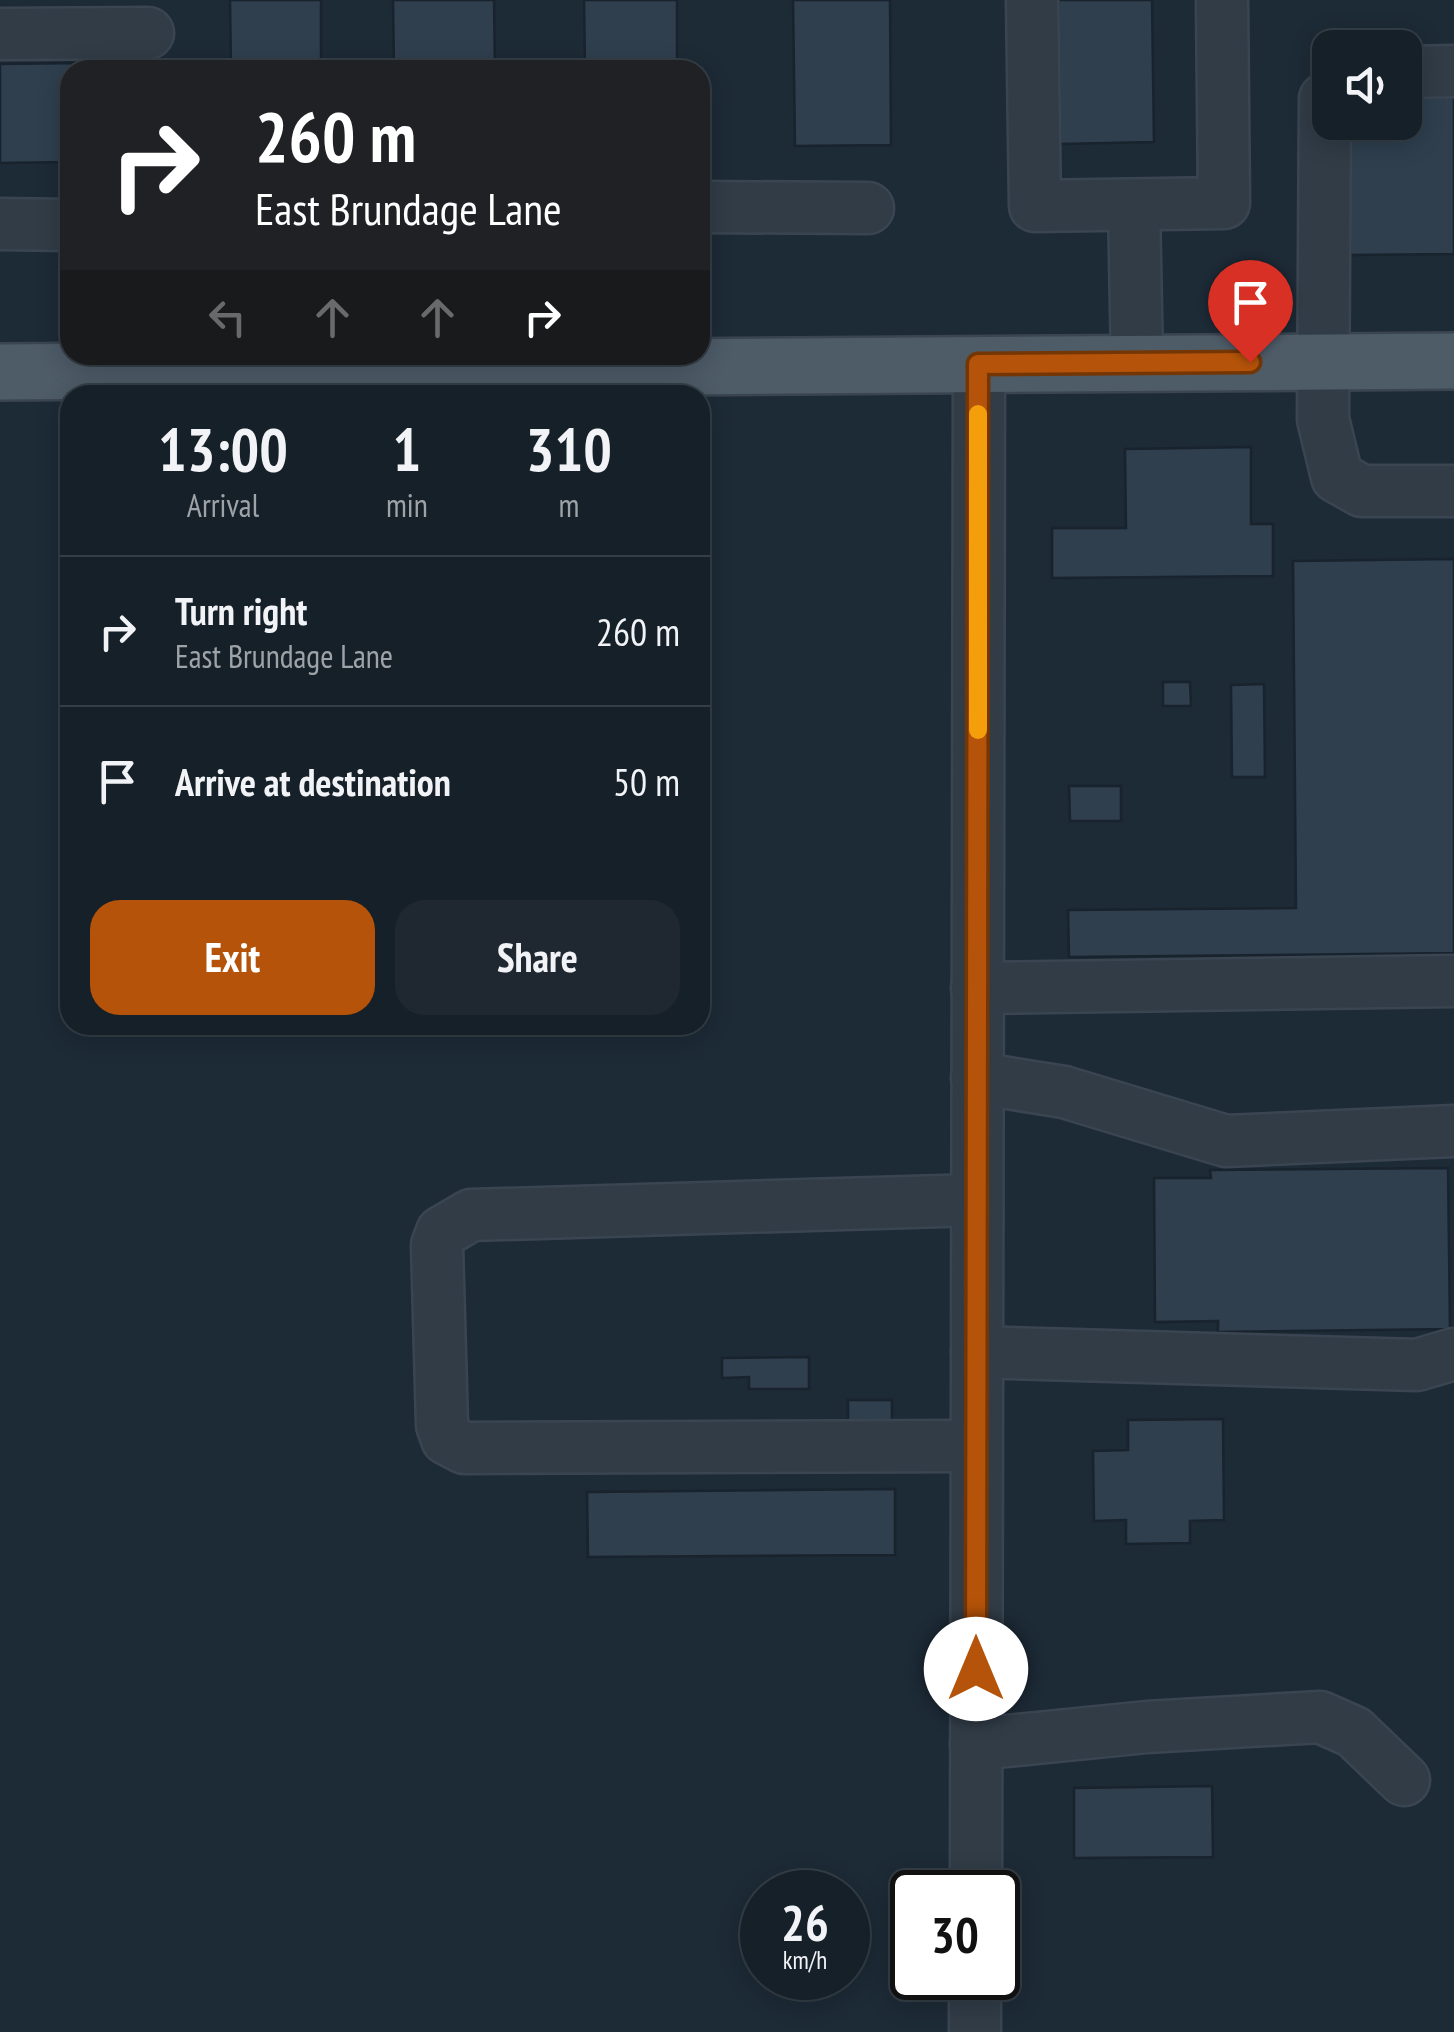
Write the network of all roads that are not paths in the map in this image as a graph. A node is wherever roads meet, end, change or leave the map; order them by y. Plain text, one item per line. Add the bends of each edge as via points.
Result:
1 (1032, 0) edge
2 (1222, 0) edge
3 (0, 34) edge
4 (148, 34) edge
5 (1454, 71) edge
6 (1422, 72) edge
7 (1325, 140) edge
8 (1134, 205) junction
9 (710, 207) edge
10 (868, 208) dead end
11 (0, 224) edge
12 (60, 225) edge
13 (1454, 361) edge
14 (710, 362) edge
15 (1326, 362) junction
16 (1137, 363) junction
17 (978, 364) junction
18 (144, 365) edge
19 (0, 372) edge
20 (1454, 491) edge
21 (1454, 981) edge
22 (977, 988) junction
23 (977, 1078) junction
24 (1454, 1131) edge
25 (977, 1200) junction
26 (977, 1352) junction
27 (1454, 1354) edge
28 (976, 1446) junction
29 (976, 1744) junction
30 (1404, 1780) dead end
31 (976, 1870) edge
32 (975, 2000) edge
33 (975, 2032) edge

1 - 8 street via 1035,206
2 - 8 street via 1224,203
3 - 4 street
5 - 6 street
7 - 15 street
8 - 16 street
9 - 10 street
11 - 12 street
13 - 15 main road
14 - 17 main road
15 - 16 main road
15 - 20 street via 1323,419 1337,477 1362,491
16 - 17 main road
17 - 22 street
18 - 19 main road
21 - 22 street
22 - 23 street
23 - 24 street via 1064,1092 1226,1141
23 - 25 street
25 - 26 street
25 - 28 street via 470,1215 442,1232 437,1245 442,1425 448,1439 464,1448
26 - 27 street via 1417,1365
26 - 28 street
28 - 29 street
29 - 30 street via 1147,1726 1320,1718 1354,1732
29 - 31 street
32 - 33 street

